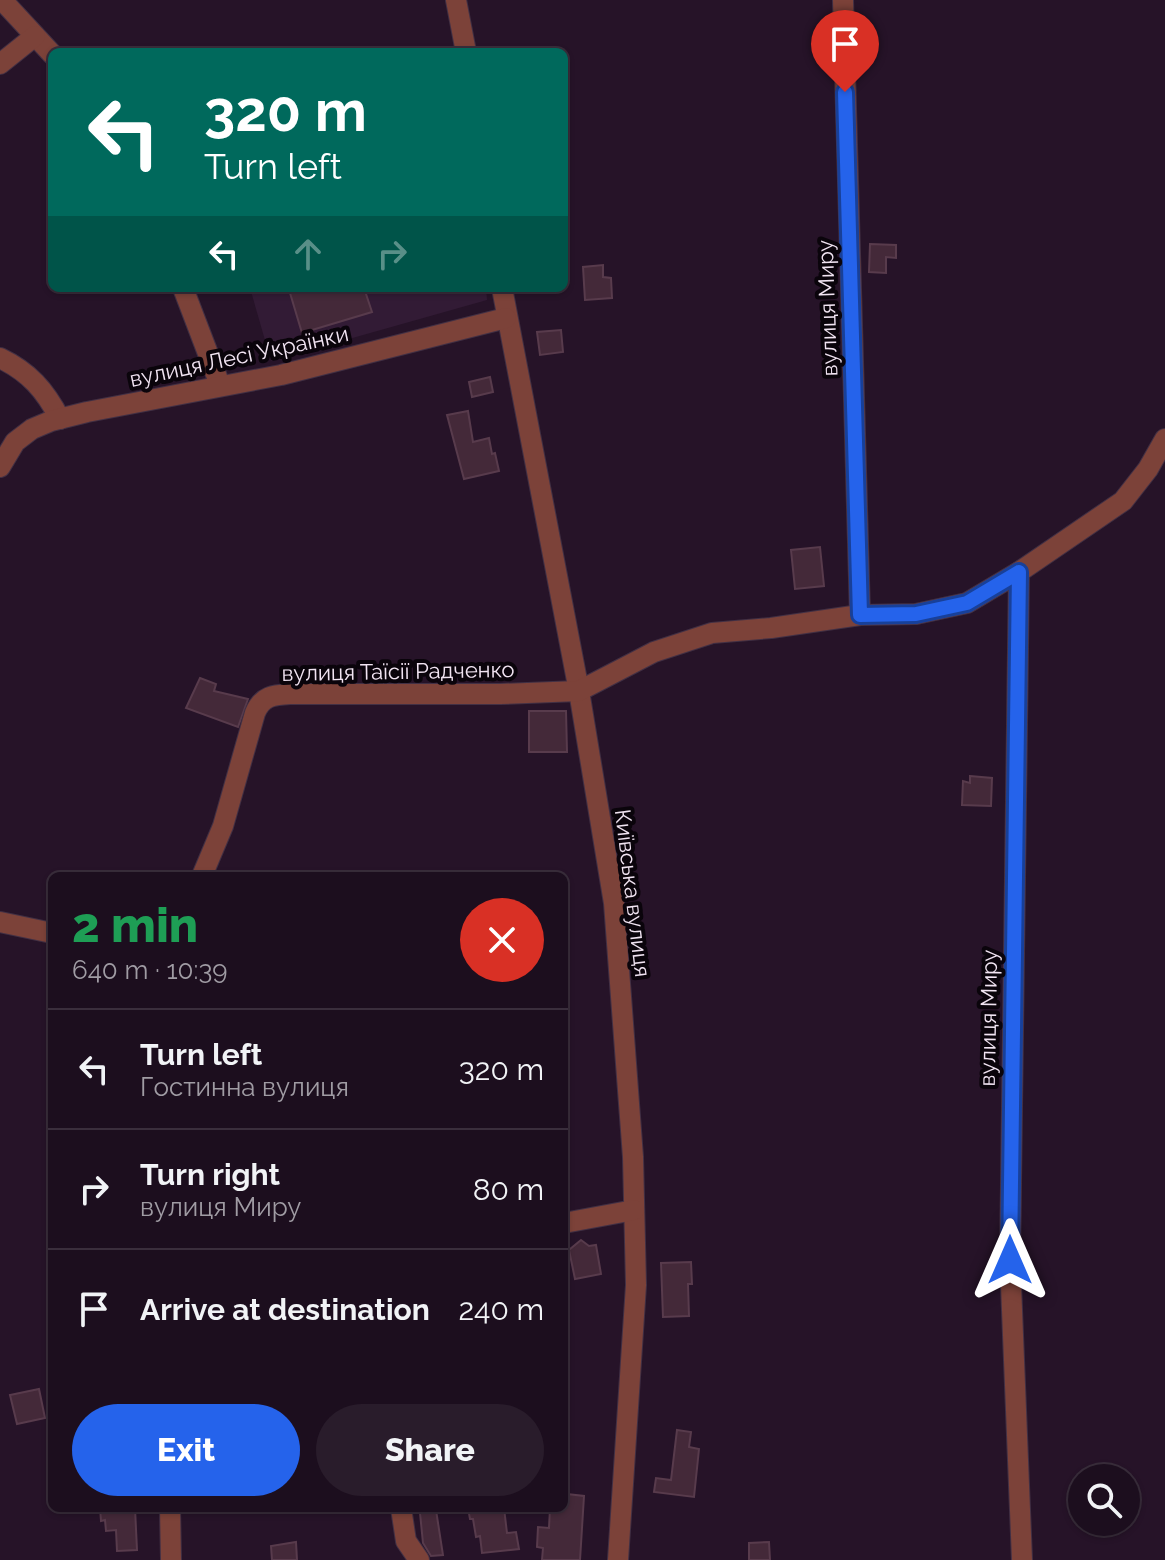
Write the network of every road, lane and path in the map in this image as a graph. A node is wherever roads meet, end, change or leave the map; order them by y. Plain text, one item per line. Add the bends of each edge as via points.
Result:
1 (2, 0) edge
2 (456, 0) edge
3 (843, 0) edge
4 (35, 36) junction
5 (465, 48) edge
6 (48, 50) edge
7 (0, 64) edge
8 (185, 292) edge
9 (503, 292) edge
10 (506, 318) junction
11 (0, 358) edge
12 (220, 385) junction
13 (60, 419) junction
14 (1165, 439) edge
15 (0, 467) edge
16 (1019, 572) junction
17 (860, 615) junction
18 (579, 691) junction
19 (204, 872) edge
20 (0, 922) edge
21 (48, 932) edge
22 (634, 1210) junction
23 (568, 1222) edge
24 (170, 1512) edge
25 (402, 1512) edge
26 (171, 1560) edge
27 (419, 1560) edge
28 (618, 1560) edge
29 (1022, 1560) edge

1 - 4 street
2 - 5 street
3 - 17 street, вулиця Миру
4 - 6 street
4 - 7 street
8 - 12 street
9 - 10 street, Київська вулиця
10 - 12 street, вулиця Лесі Українки via 281,375
10 - 18 street, Київська вулиця
11 - 13 street via 40,385
12 - 13 street, вулиця Лесі Українки
13 - 15 street, вулиця Лесі Українки via 15,442
14 - 16 street via 1123,501
16 - 17 street via 967,603 916,614
16 - 29 street, вулиця Миру via 1010,1260
17 - 18 street via 712,633 654,652
18 - 19 street, вулиця Таїсії Радченко via 290,694 262,700
18 - 22 street, Київська вулиця via 614,903
20 - 21 street
22 - 23 street
22 - 28 street, Київська вулиця via 636,1285
24 - 26 street
25 - 27 street via 406,1541

